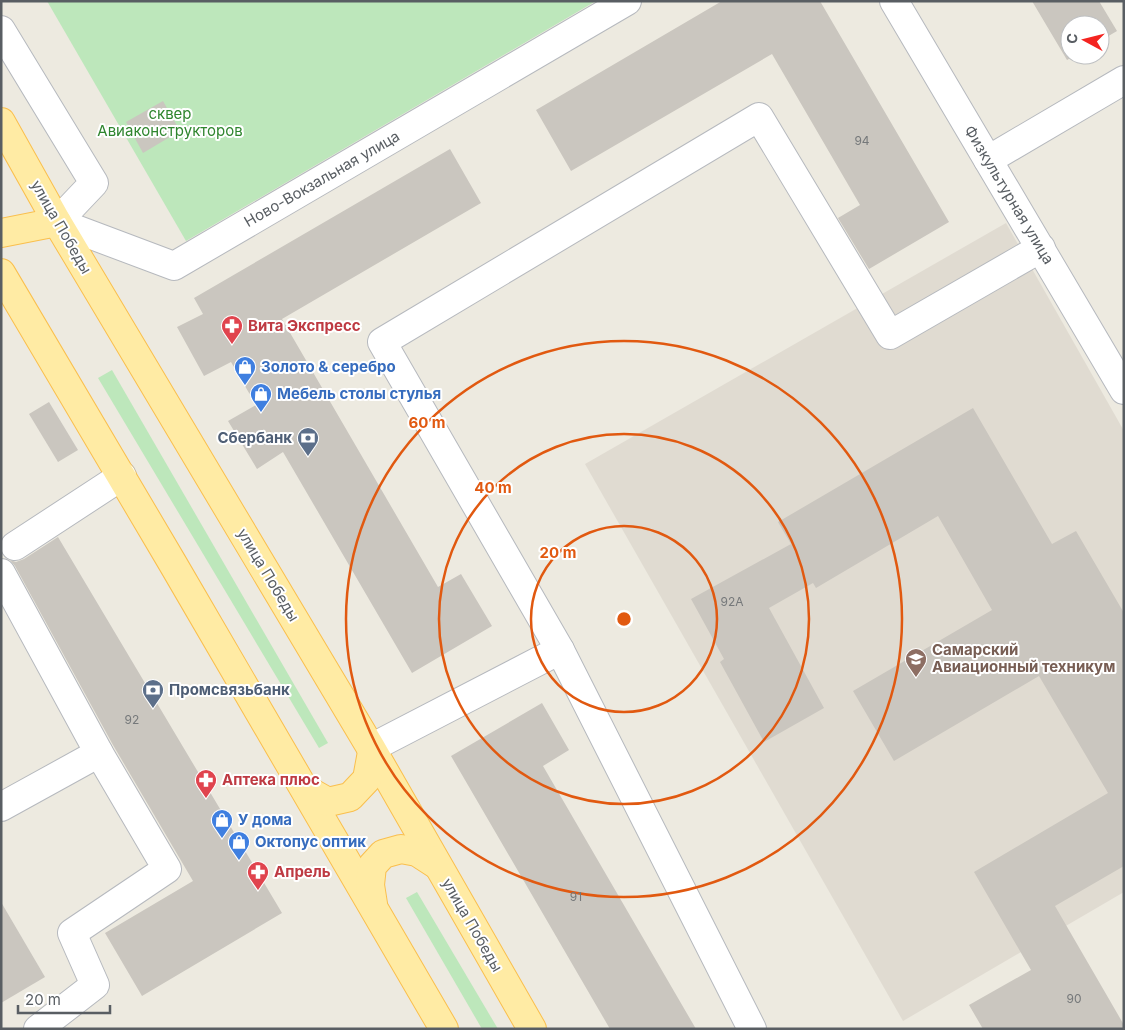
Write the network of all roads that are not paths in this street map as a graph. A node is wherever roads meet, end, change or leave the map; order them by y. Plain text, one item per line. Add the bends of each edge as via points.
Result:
1 (627, 1) edge
2 (894, 1) edge
3 (1, 30) edge
4 (1124, 80) edge
5 (1, 122) edge
6 (988, 160) junction
7 (57, 222) junction
8 (1, 233) edge
9 (1041, 248) junction
10 (1, 273) edge
11 (1124, 390) edge
12 (122, 476) junction
13 (15, 546) dead end
14 (1, 573) edge
15 (560, 650) junction
16 (371, 750) junction
17 (99, 753) junction
18 (305, 789) junction
19 (1, 807) edge
20 (437, 865) junction
21 (373, 907) junction
22 (38, 1029) edge
23 (444, 1029) edge
24 (532, 1029) edge
25 (752, 1029) edge

1 - 7 street, Ново-Вокзальная улица via 174,266
2 - 6 street, Физкультурная улица
3 - 7 street via 94,182
4 - 6 street
5 - 7 main road, улица Победы
6 - 9 street, Физкультурная улица
7 - 8 main road
7 - 16 main road, улица Победы
9 - 11 street, Физкультурная улица
9 - 15 street via 890,335 759,117 382,342
10 - 12 main road
12 - 13 street
12 - 18 main road
14 - 17 street
15 - 16 street
15 - 25 street
16 - 18 main road via 367,779 350,797 328,802
16 - 20 main road, улица Победы
17 - 19 street
17 - 22 street via 167,869 72,933 95,984
18 - 21 main road
20 - 21 main road via 417,852 401,849 383,854 372,866
20 - 24 main road, улица Победы
21 - 23 main road

